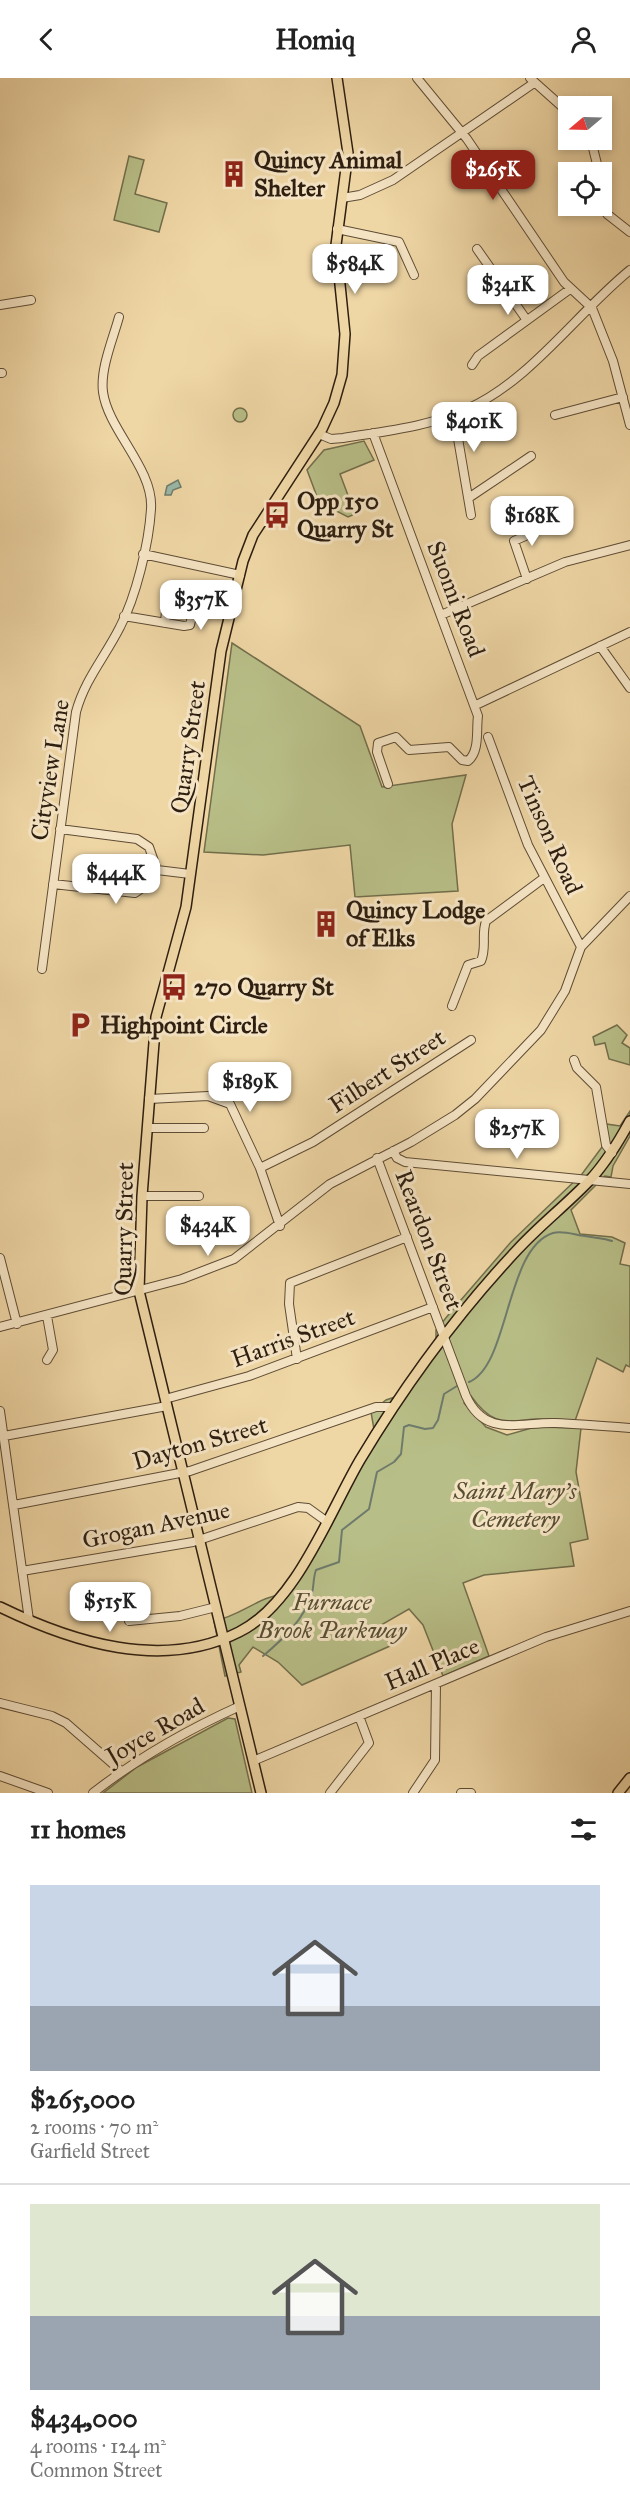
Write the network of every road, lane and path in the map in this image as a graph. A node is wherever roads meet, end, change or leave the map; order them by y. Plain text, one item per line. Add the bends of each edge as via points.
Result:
1 (337, 78) edge
2 (417, 78) edge
3 (532, 80) edge
4 (558, 103) edge
5 (461, 132) junction
6 (342, 198) junction
7 (610, 216) edge
8 (337, 229) junction
9 (630, 232) edge
10 (477, 249) dead end
11 (630, 270) edge
12 (414, 275) dead end
13 (570, 289) junction
14 (31, 300) dead end
15 (0, 305) edge
16 (590, 305) junction
17 (119, 316) dead end
18 (526, 319) junction
19 (472, 365) dead end
20 (622, 397) junction
21 (454, 415) junction
22 (555, 415) dead end
23 (630, 425) edge
24 (373, 433) junction
25 (319, 434) junction
26 (531, 456) dead end
27 (470, 497) junction
28 (471, 515) dead end
29 (554, 523) dead end
30 (630, 544) edge
31 (143, 554) junction
32 (240, 576) junction
33 (527, 579) junction
34 (441, 615) junction
35 (124, 616) junction
36 (165, 623) dead end
37 (630, 632) edge
38 (600, 646) junction
39 (630, 688) edge
40 (476, 705) junction
41 (488, 737) dead end
42 (388, 784) dead end
43 (60, 829) junction
44 (158, 870) junction
45 (190, 874) junction
46 (544, 878) junction
47 (53, 884) junction
48 (630, 896) edge
49 (581, 947) junction
50 (42, 969) dead end
51 (452, 1005) dead end
52 (471, 1040) dead end
53 (574, 1060) dead end
54 (149, 1099) junction
55 (630, 1121) edge
56 (147, 1128) junction
57 (204, 1128) dead end
58 (393, 1151) junction
59 (612, 1153) junction
60 (377, 1158) junction
61 (260, 1168) junction
62 (590, 1180) junction
63 (630, 1184) edge
64 (142, 1196) junction
65 (199, 1196) dead end
66 (280, 1226) junction
67 (407, 1237) junction
68 (0, 1258) edge
69 (139, 1291) junction
70 (433, 1306) junction
71 (47, 1316) junction
72 (17, 1324) junction
73 (0, 1328) edge
74 (444, 1336) junction
75 (297, 1359) junction
76 (47, 1360) dead end
77 (166, 1402) junction
78 (393, 1407) junction
79 (0, 1411) edge
80 (630, 1428) edge
81 (4, 1436) junction
82 (183, 1473) junction
83 (14, 1505) junction
84 (326, 1521) junction
85 (201, 1540) junction
86 (22, 1571) junction
87 (0, 1606) edge
88 (216, 1607) junction
89 (630, 1611) edge
90 (29, 1620) junction
91 (129, 1621) dead end
92 (224, 1639) junction
93 (436, 1684) junction
94 (0, 1703) edge
95 (240, 1706) junction
96 (359, 1716) junction
97 (253, 1761) junction
98 (121, 1771) junction
99 (0, 1776) edge
100 (630, 1778) edge
101 (48, 1793) edge
102 (93, 1793) edge
103 (261, 1793) edge
104 (330, 1793) edge
105 (413, 1793) edge
106 (461, 1793) edge
107 (471, 1793) edge
108 (618, 1793) edge

1 - 6 main road, Quarry Street via 348,153
2 - 5 street
3 - 4 street
3 - 5 street
5 - 6 street via 387,184 356,197
5 - 13 street
6 - 8 main road, Quarry Street
7 - 9 street
8 - 12 street via 399,242
8 - 25 main road, Quarry Street via 344,357 336,397
10 - 18 street
11 - 16 street
13 - 16 street
13 - 18 street
14 - 15 street
16 - 20 street via 612,356
16 - 21 street via 521,372 476,405
17 - 31 street, Cityview Lane via 103,393 151,498
18 - 19 street via 477,356
20 - 22 street
20 - 23 street
21 - 24 street
21 - 27 street
24 - 25 street via 337,439
24 - 34 street, Suomi Road
25 - 32 main road, Quarry Street via 259,523
26 - 27 street
27 - 28 street
29 - 33 street via 514,541
30 - 33 street via 565,562
31 - 32 street
31 - 35 street, Cityview Lane
32 - 45 main road, Quarry Street via 221,651
33 - 34 street
34 - 40 street, Suomi Road
35 - 36 street
35 - 43 street, Cityview Lane via 81,693
37 - 38 street
38 - 39 street
38 - 40 street
40 - 42 street, Suomi Road via 473,757 468,761 441,746 409,750 396,737 378,743 377,752
41 - 46 street, Tinson Road
43 - 44 street via 137,839 149,847
43 - 47 street, Cityview Lane
44 - 45 street
44 - 47 street via 135,893
45 - 54 main road, Quarry Street via 186,907 156,1017
46 - 49 street, Tinson Road
46 - 51 street via 486,921 486,949 481,961 468,964
47 - 50 street, Cityview Lane
48 - 49 street
49 - 58 street via 552,1015 512,1062 455,1115
52 - 61 street, Filbert Street via 313,1142
53 - 59 street via 596,1087 606,1145
54 - 56 main road, Quarry Street
54 - 61 street via 208,1096 230,1104
55 - 59 main road
56 - 57 street
56 - 64 main road, Quarry Street
58 - 60 street
58 - 62 street via 405,1162
59 - 62 main road
60 - 66 street via 316,1193
60 - 67 street, Reardon Street
61 - 66 street
62 - 63 street
62 - 74 main road via 518,1249
64 - 65 street
64 - 69 main road, Quarry Street
66 - 69 street via 234,1259
67 - 70 street, Reardon Street
67 - 75 street via 290,1283
68 - 72 street
69 - 71 street
69 - 77 main road, Quarry Street
70 - 74 street, Reardon Street
70 - 75 street, Harris Street
71 - 72 street
71 - 76 street via 53,1350
72 - 73 street
74 - 78 main road
74 - 80 street, Reardon Street via 468,1401 487,1420 509,1427 554,1423
75 - 77 street, Harris Street
77 - 81 street, Harris Street
77 - 82 main road, Quarry Street
78 - 82 street, Dayton Street via 376,1407
78 - 84 main road
79 - 81 street
81 - 83 street
82 - 83 street, Dayton Street
82 - 85 main road, Quarry Street
83 - 86 street
84 - 85 street, Grogan Avenue via 308,1508 298,1507
84 - 92 main road via 274,1603 251,1625
85 - 86 street, Grogan Avenue
85 - 88 main road, Quarry Street
86 - 90 street
87 - 90 main road
88 - 91 street via 180,1616
88 - 92 main road, Quarry Street
89 - 93 street, Hall Place via 559,1632
90 - 92 main road via 102,1645 133,1650 182,1649
92 - 95 main road, Quarry Street
93 - 96 street, Hall Place
93 - 105 street via 435,1760
94 - 98 street via 66,1723
95 - 97 main road, Quarry Street
95 - 98 street, Joyce Road via 163,1744
96 - 97 street, Hall Place
96 - 104 street via 369,1743
97 - 103 main road, Quarry Street
98 - 102 street, Joyce Road
99 - 101 street
100 - 108 main road
106 - 107 street

